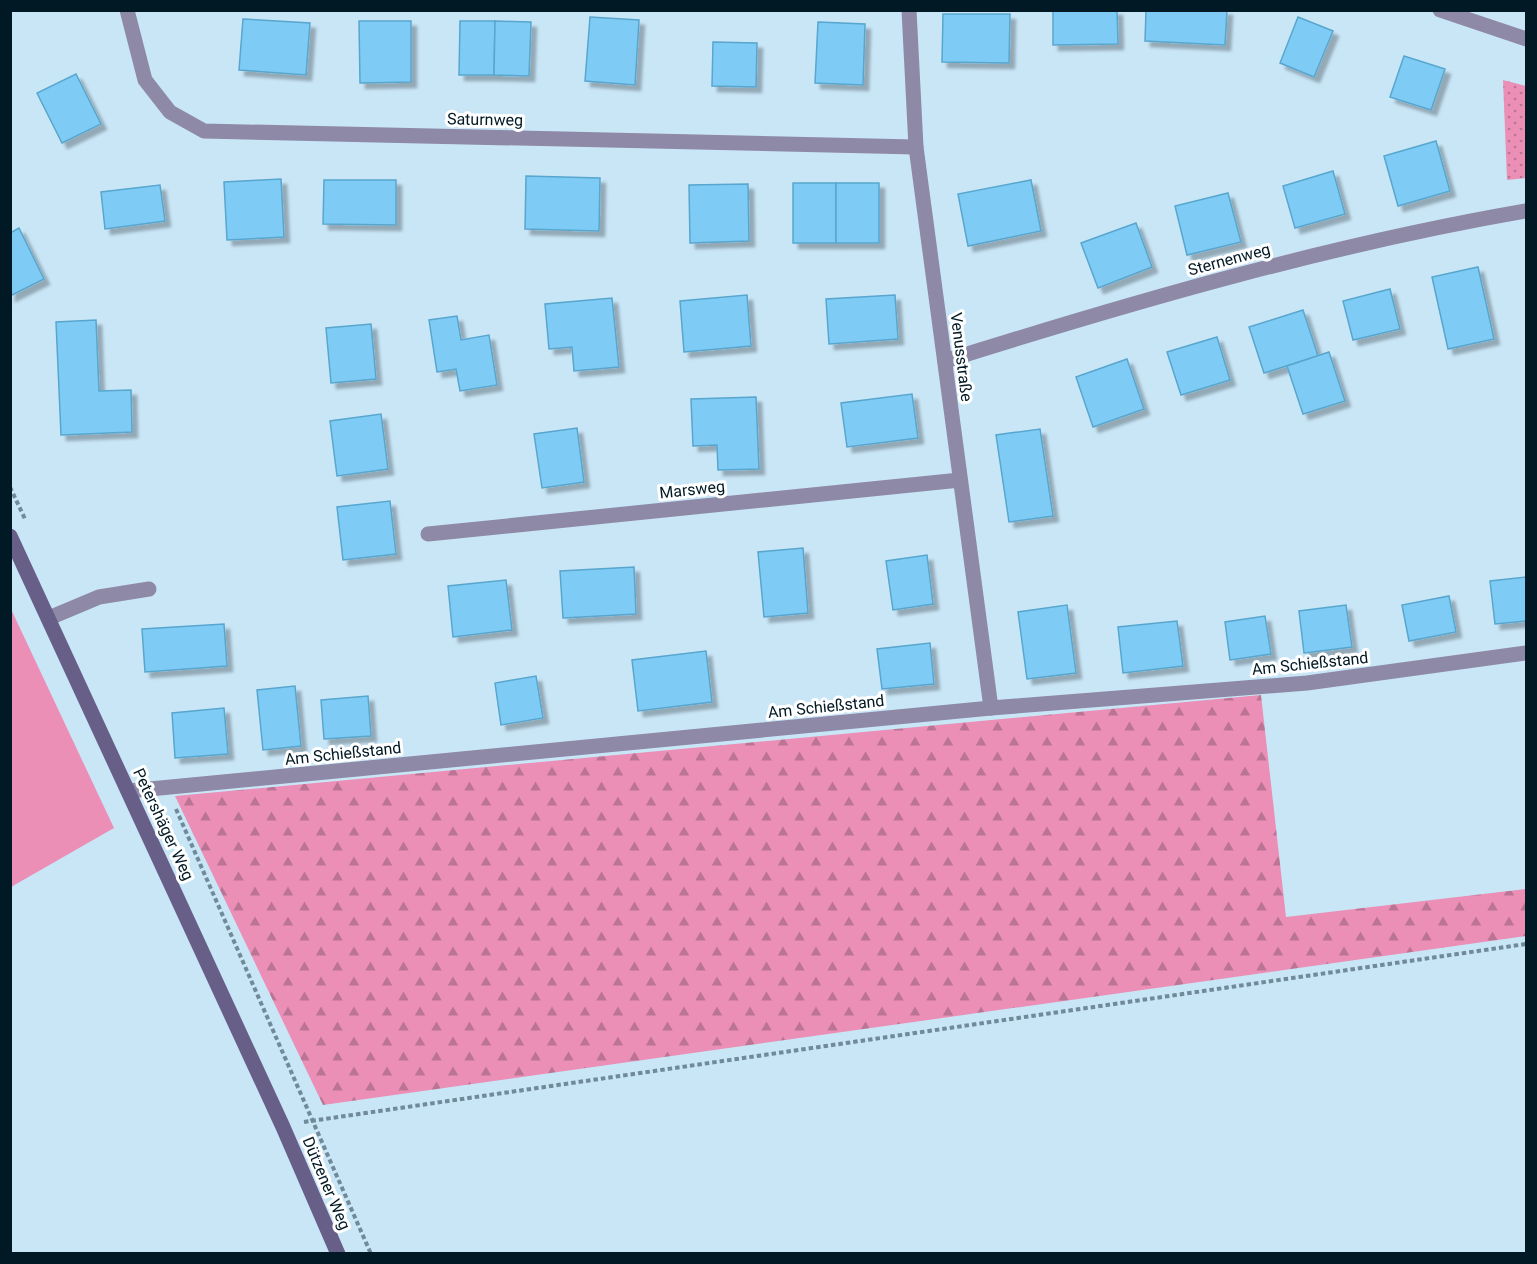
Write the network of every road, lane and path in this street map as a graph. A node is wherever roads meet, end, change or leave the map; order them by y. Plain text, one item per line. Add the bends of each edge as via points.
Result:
1 (127, 10) edge
2 (909, 10) edge
3 (1440, 10) edge
4 (1527, 39) edge
5 (916, 147) junction
6 (1527, 211) edge
7 (945, 361) junction
8 (960, 480) junction
9 (428, 534) dead end
10 (10, 536) edge
11 (149, 589) dead end
12 (49, 618) junction
13 (1527, 653) edge
14 (991, 708) junction
15 (161, 789) junction
16 (129, 791) junction
17 (1527, 944) edge
18 (313, 1120) junction
19 (284, 1127) junction
20 (338, 1254) edge
21 (371, 1254) edge

1 - 5 street, Saturnweg via 145,80 170,112 204,131
2 - 5 street, Venusstraße
3 - 4 street
5 - 7 street, Venusstraße
6 - 7 street, Sternenweg via 1244,272
7 - 8 street, Venusstraße
8 - 9 street, Marsweg
8 - 14 street, Venusstraße
10 - 12 street, Petershäger Weg
11 - 12 street via 99,597
12 - 16 street, Petershäger Weg
13 - 14 street, Am Schießstand via 1307,683
14 - 15 street, Am Schießstand
15 - 16 street, Am Schießstand
15 - 18 path via 173,802
16 - 19 street, Petershäger Weg
17 - 18 path
18 - 19 path
18 - 21 path
19 - 20 street, Dützener Weg

